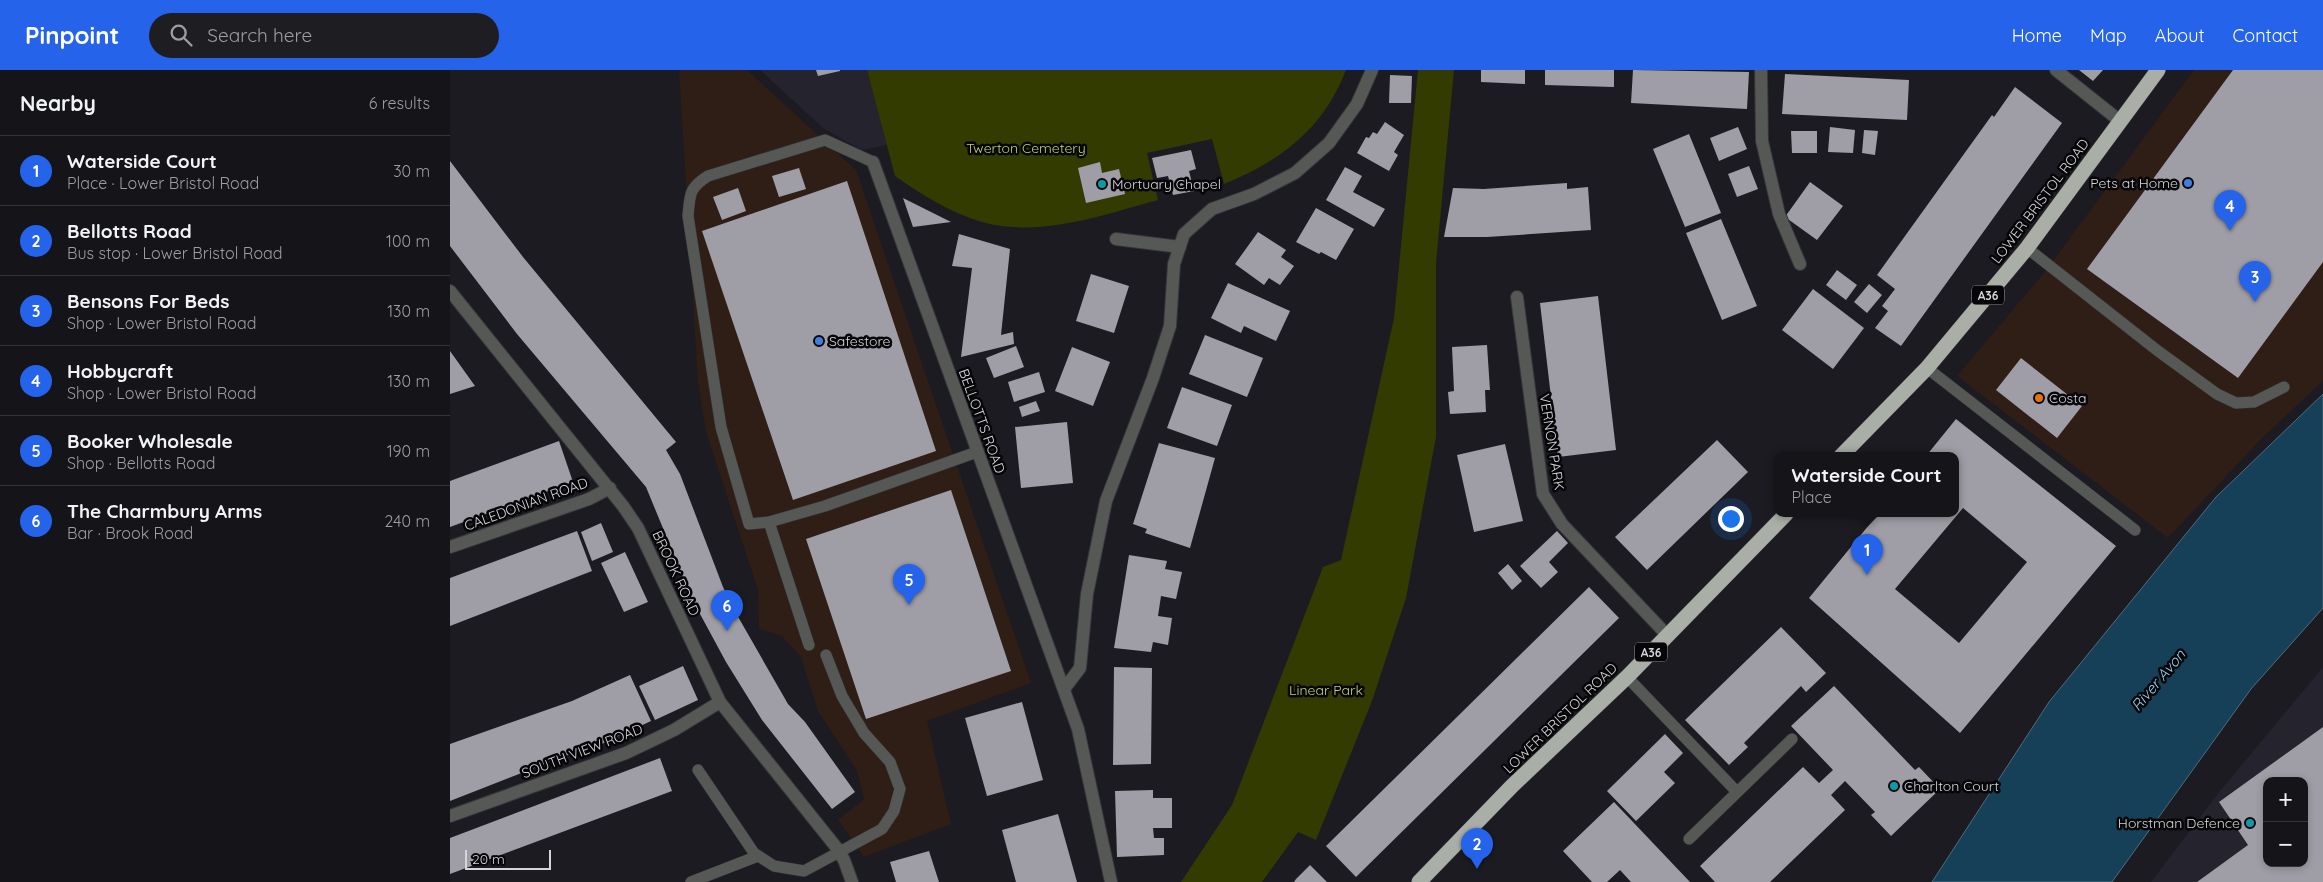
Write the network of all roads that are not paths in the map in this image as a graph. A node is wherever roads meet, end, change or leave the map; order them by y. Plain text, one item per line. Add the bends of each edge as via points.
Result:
1 (1372, 70) edge
2 (1761, 70) edge
3 (2056, 70) edge
4 (2158, 70) edge
5 (2120, 121) junction
6 (873, 162) joint
7 (1116, 240) dead end
8 (1180, 247) junction
9 (2027, 248) junction
10 (1800, 264) dead end
11 (450, 291) edge
12 (1517, 297) dead end
13 (1927, 368) junction
14 (2284, 387) dead end
15 (977, 452) junction
16 (1845, 452) edge
17 (610, 488) junction
18 (1783, 517) edge
19 (770, 522) junction
20 (2135, 530) dead end
21 (450, 547) edge
22 (1667, 635) junction
23 (809, 645) dead end
24 (826, 655) dead end
25 (1627, 677) junction
26 (1064, 689) junction
27 (720, 702) junction
28 (1792, 739) dead end
29 (698, 770) dead end
30 (1737, 792) junction
31 (450, 816) edge
32 (1689, 839) dead end
33 (840, 853) junction
34 (758, 856) junction
35 (691, 882) edge
36 (852, 882) edge
37 (1112, 882) edge
38 (1419, 882) edge

1 - 8 street via 1356,104 1329,143 1295,173 1254,194 1212,209 1184,234
2 - 10 street via 1762,141 1779,214
3 - 5 street
4 - 5 highway, LOWER BRISTOL ROAD / A36
5 - 9 highway, LOWER BRISTOL ROAD / A36
6 - 15 street, BELLOTTS ROAD
6 - 19 lane via 825,140 708,176 690,193 688,216 721,427 749,524
7 - 8 street
8 - 26 street via 1174,264 1170,326 1106,501 1087,594 1080,668
9 - 13 highway, LOWER BRISTOL ROAD / A36
9 - 14 lane via 2158,352 2217,394 2236,403 2254,402
11 - 17 street, BROOK ROAD
12 - 22 street, VERNON PARK via 1543,494 1562,524
13 - 16 highway, LOWER BRISTOL ROAD / A36
13 - 20 lane
15 - 19 lane
15 - 26 street, BELLOTTS ROAD
17 - 21 street, CALEDONIAN ROAD via 589,499
17 - 27 street, BROOK ROAD via 638,528
18 - 22 highway, LOWER BRISTOL ROAD / A36
19 - 23 lane
22 - 25 highway, LOWER BRISTOL ROAD / A36
24 - 33 lane via 842,696 864,733 890,762 900,789 894,811 882,829
25 - 30 lane
25 - 38 highway, LOWER BRISTOL ROAD / A36 via 1512,786
26 - 37 street, BELLOTTS ROAD via 1087,763
27 - 31 street, SOUTH VIEW ROAD via 674,730 626,752
27 - 33 street, BROOK ROAD
28 - 30 lane
29 - 34 lane
30 - 32 lane
33 - 34 lane via 804,871 774,866
33 - 36 street, BROOK ROAD
34 - 35 lane

